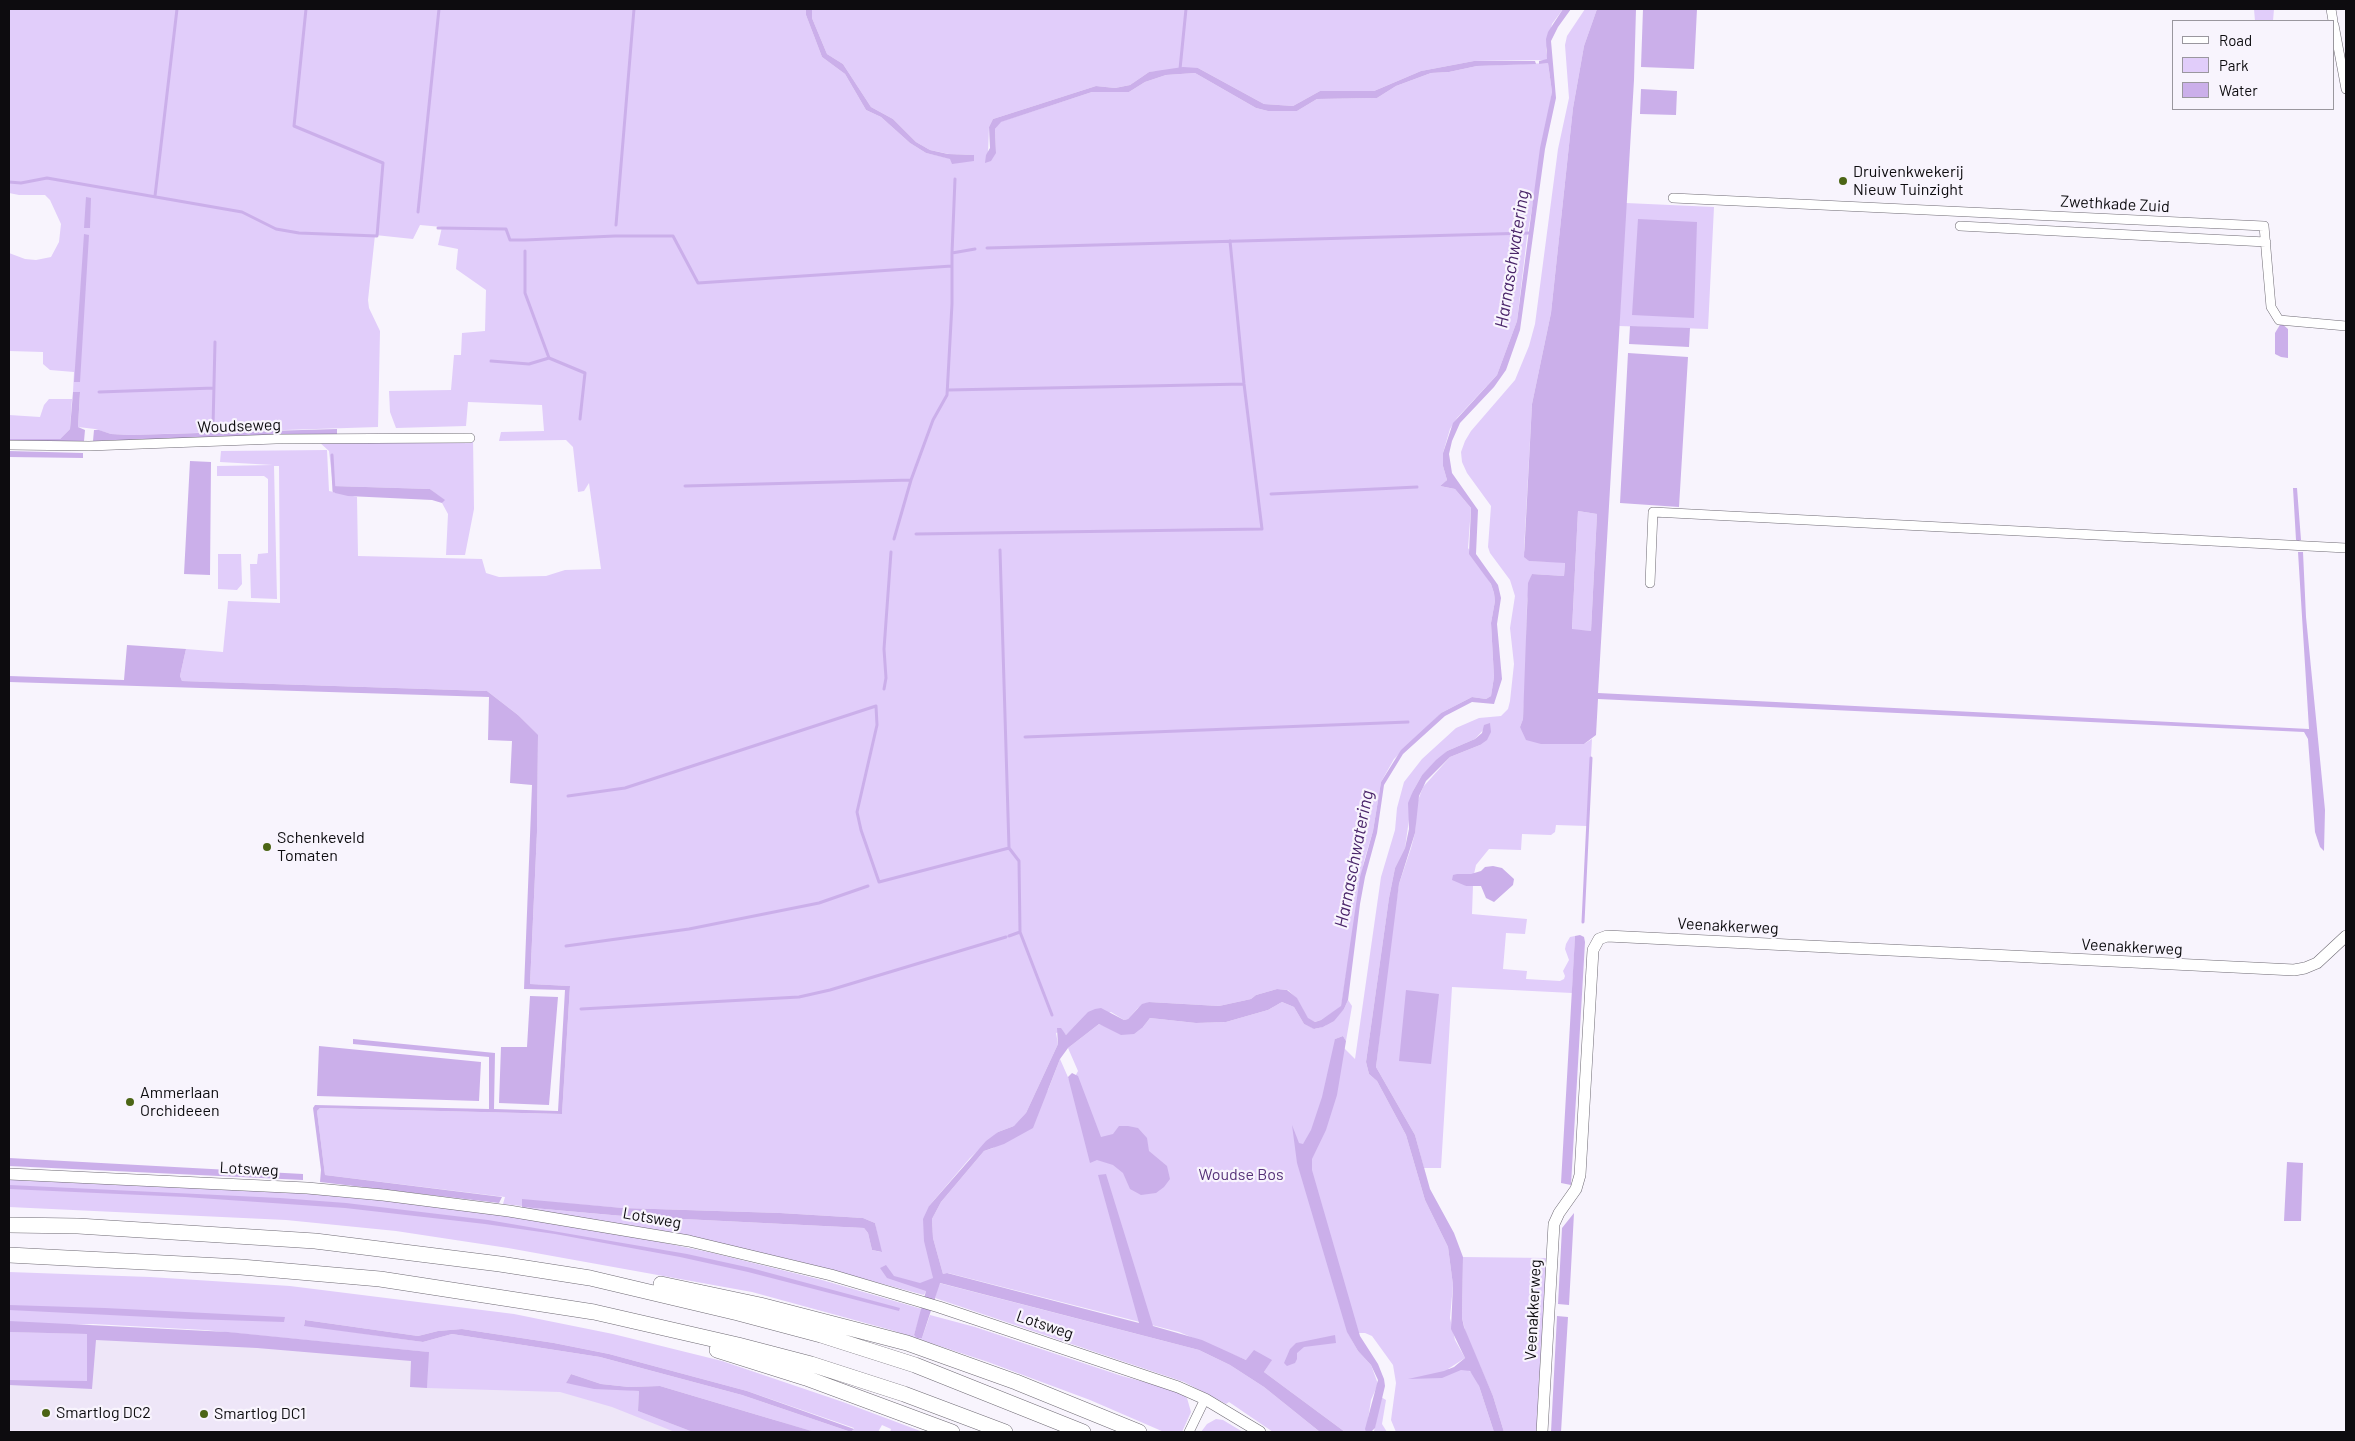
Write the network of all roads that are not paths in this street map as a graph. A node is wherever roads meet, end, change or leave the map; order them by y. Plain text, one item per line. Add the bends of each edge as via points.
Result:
1 (2335, 30) edge
2 (2346, 89) edge
3 (1673, 198) dead end
4 (1960, 226) dead end
5 (2266, 242) junction
6 (2346, 326) edge
7 (470, 438) dead end
8 (9, 445) edge
9 (2346, 548) edge
10 (1650, 583) dead end
11 (2346, 936) edge
12 (9, 1174) edge
13 (9, 1225) edge
14 (9, 1256) edge
15 (590, 1278) junction
16 (594, 1312) junction
17 (1205, 1399) junction
18 (952, 1432) edge
19 (1005, 1432) edge
20 (1083, 1432) edge
21 (1139, 1432) edge
22 (1189, 1432) edge
23 (1260, 1432) edge
24 (1542, 1432) edge

1 - 2 street
3 - 5 street, Zwethkade Zuid via 2264,226
4 - 5 street, Zwethkade Zuid
5 - 6 street, Zwethkade Zuid via 2270,307 2279,320
7 - 8 street, Woudseweg
9 - 10 street via 1653,512
11 - 24 street, Veenakkerweg via 2317,963 2294,970 1607,936 1598,939 1593,950 1580,1175 1576,1189 1554,1224
12 - 17 street, Lotsweg via 307,1188 383,1195 509,1211 689,1241 831,1275 918,1300 1178,1387
13 - 15 highway via 316,1242 490,1262
14 - 16 highway via 241,1267 380,1279
15 - 20 highway via 778,1323 908,1363
15 - 21 highway via 631,1278 760,1305 914,1345
16 - 18 highway via 659,1335 767,1365
16 - 19 highway via 747,1347 898,1392
17 - 22 street
17 - 23 street, Lotsweg

